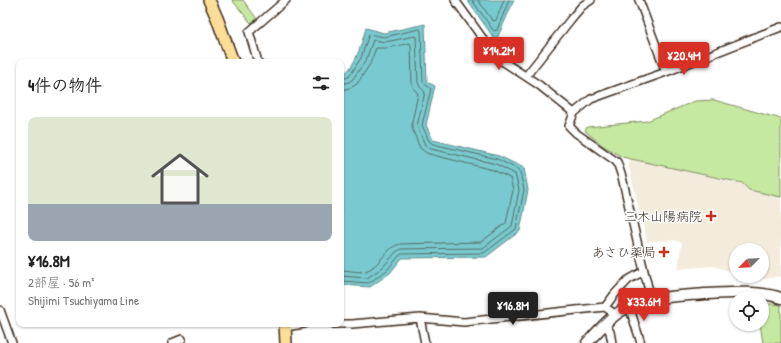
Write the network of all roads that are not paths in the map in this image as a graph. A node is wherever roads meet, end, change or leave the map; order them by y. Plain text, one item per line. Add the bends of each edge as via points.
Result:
1 (209, 0) edge
2 (286, 0) edge
3 (455, 0) edge
4 (591, 0) edge
5 (638, 0) edge
6 (781, 27) edge
7 (232, 59) edge
8 (257, 59) edge
9 (666, 72) junction
10 (526, 76) junction
11 (574, 113) junction
12 (644, 271) junction
13 (781, 298) edge
14 (651, 299) junction
15 (629, 306) junction
16 (605, 307) junction
17 (0, 310) edge
18 (616, 315) junction
19 (420, 318) junction
20 (344, 324) edge
21 (605, 324) junction
22 (285, 327) edge
23 (182, 339) dead end
24 (12, 343) edge
25 (172, 343) edge
26 (286, 343) edge
27 (426, 343) edge
28 (587, 343) edge
29 (612, 343) edge
30 (642, 343) edge

1 - 7 main road
2 - 8 street via 249,32
3 - 10 street via 496,57
4 - 10 street via 582,6
5 - 9 street
6 - 9 street
9 - 11 street via 591,99
10 - 11 street
11 - 12 street via 569,126 617,162
12 - 14 street
12 - 16 street via 628,280
13 - 14 main road via 742,292
14 - 15 main road
15 - 18 main road
15 - 30 street
16 - 18 street
16 - 19 street via 464,322
17 - 24 street
18 - 21 main road
19 - 20 street
19 - 27 street
21 - 28 main road
21 - 29 street
22 - 26 main road
23 - 25 street

